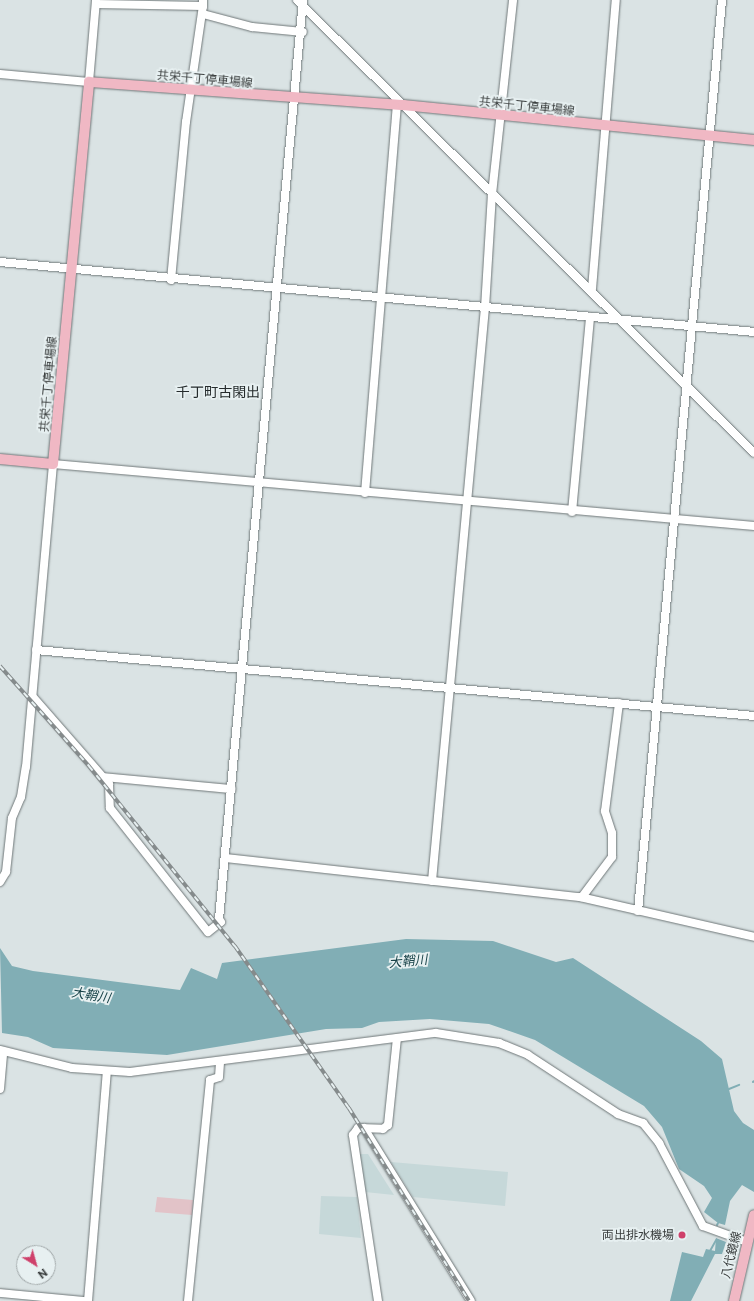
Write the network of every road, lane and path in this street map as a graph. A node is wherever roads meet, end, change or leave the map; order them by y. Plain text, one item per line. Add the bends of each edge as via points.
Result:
1 (163, 0) edge
2 (513, 0) edge
3 (616, 0) edge
4 (722, 0) edge
5 (96, 2) edge
6 (301, 2) edge
7 (203, 6) edge
8 (303, 32) junction
9 (0, 74) edge
10 (89, 82) junction
11 (190, 90) junction
12 (296, 100) junction
13 (400, 106) junction
14 (502, 118) junction
15 (605, 127) junction
16 (709, 136) junction
17 (754, 140) edge
18 (492, 194) junction
19 (0, 262) edge
20 (73, 271) junction
21 (171, 280) junction
22 (278, 289) junction
23 (592, 289) junction
24 (382, 298) junction
25 (485, 308) junction
26 (590, 317) junction
27 (624, 321) junction
28 (691, 326) junction
29 (754, 332) edge
30 (686, 383) junction
31 (754, 453) edge
32 (0, 459) edge
33 (53, 464) junction
34 (260, 483) junction
35 (365, 493) junction
36 (468, 502) junction
37 (572, 512) junction
38 (673, 521) junction
39 (754, 526) edge
40 (36, 650) junction
41 (243, 667) junction
42 (450, 687) junction
43 (32, 696) junction
44 (619, 703) junction
45 (656, 706) junction
46 (754, 716) edge
47 (103, 777) junction
48 (231, 789) junction
49 (225, 858) junction
50 (432, 881) junction
51 (0, 882) edge
52 (582, 897) junction
53 (638, 911) junction
54 (754, 937) edge
55 (397, 1038) junction
56 (2, 1050) edge
57 (220, 1062) junction
58 (107, 1072) junction
59 (0, 1089) edge
60 (364, 1128) junction
61 (754, 1216) edge
62 (692, 1219) dead end
63 (706, 1229) junction
64 (747, 1242) junction
65 (0, 1293) edge
66 (86, 1301) edge
67 (188, 1301) edge
68 (378, 1301) edge
69 (472, 1301) edge
70 (734, 1301) edge

1 - 7 street
2 - 14 street
3 - 15 street
4 - 16 street
5 - 7 street
5 - 10 street
6 - 8 street
6 - 13 street
7 - 8 street via 252,27
7 - 11 street
8 - 12 street
9 - 10 street
10 - 11 main road, 共栄千丁停車場線
10 - 20 main road, 共栄千丁停車場線
11 - 12 main road, 共栄千丁停車場線
11 - 21 street
12 - 13 main road, 共栄千丁停車場線
12 - 22 street
13 - 14 main road, 共栄千丁停車場線
13 - 18 street
13 - 24 street
14 - 15 main road, 共栄千丁停車場線
14 - 18 street
15 - 16 main road, 共栄千丁停車場線
15 - 23 street
16 - 17 main road, 共栄千丁停車場線
16 - 28 street
18 - 23 street
18 - 25 street
19 - 20 street
20 - 21 street
20 - 33 main road, 共栄千丁停車場線
21 - 22 street
22 - 24 street
22 - 34 street
23 - 27 street
24 - 25 street
24 - 35 street
25 - 26 street
25 - 36 street
26 - 27 street
26 - 37 street
27 - 28 street
27 - 30 street
28 - 29 street
28 - 30 street
30 - 31 street
30 - 38 street
32 - 33 main road
33 - 34 street
33 - 40 street
34 - 35 street
34 - 41 street
35 - 36 street
36 - 37 street
36 - 42 street
37 - 38 street
38 - 39 street
38 - 45 street
40 - 41 street
40 - 43 street
41 - 42 street
41 - 48 street
42 - 44 street
42 - 50 street
43 - 47 street
43 - 51 street via 21,797 12,818 6,872
44 - 45 street
44 - 52 street via 605,811 612,833 612,857
45 - 46 street
45 - 53 street
47 - 48 street
47 - 49 street via 109,784 110,808 208,932 221,922 219,919
48 - 49 street
49 - 50 street
50 - 52 street
52 - 53 street
53 - 54 street
55 - 57 street
55 - 60 street via 388,1125 383,1129
55 - 63 street via 436,1033 499,1043 528,1054 618,1114 643,1123 653,1134
56 - 58 street via 72,1068
56 - 59 street
57 - 58 street
57 - 67 street via 219,1077 210,1080
58 - 66 street
60 - 68 street via 353,1135
60 - 69 street
61 - 64 main road, 八代鏡線
62 - 63 street
63 - 64 street
64 - 70 main road, 八代鏡線
65 - 66 street

